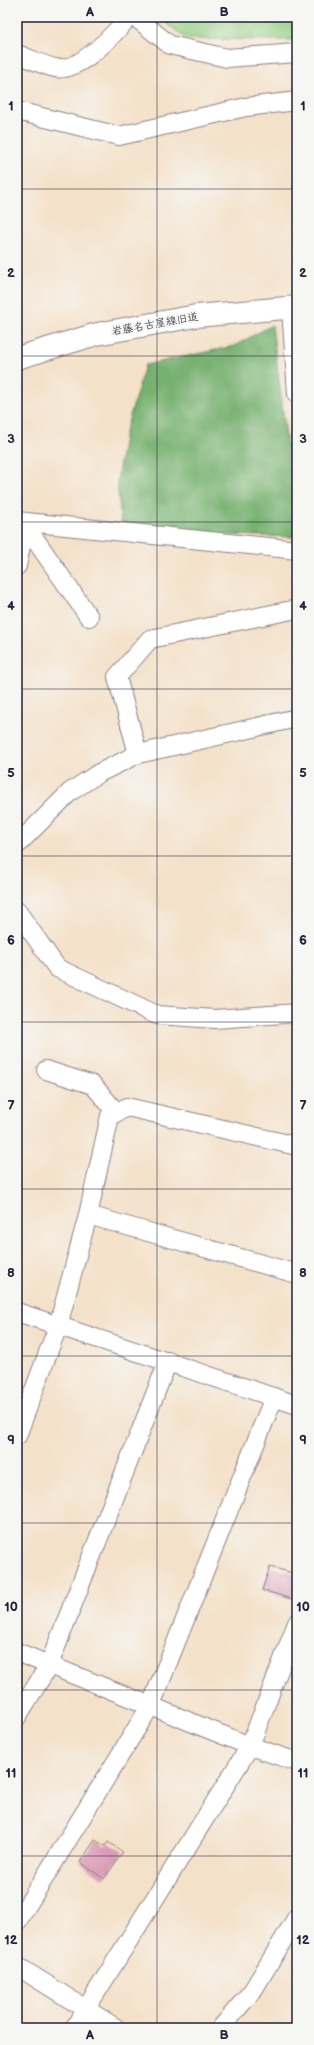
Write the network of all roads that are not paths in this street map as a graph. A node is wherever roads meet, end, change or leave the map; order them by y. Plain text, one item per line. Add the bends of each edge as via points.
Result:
1 (129, 17) edge
2 (135, 17) edge
3 (297, 53) edge
4 (17, 54) edge
5 (297, 101) edge
6 (17, 111) edge
7 (294, 308) edge
8 (17, 358) edge
9 (297, 394) edge
10 (23, 524) edge
11 (297, 550) edge
12 (17, 566) edge
13 (297, 608) edge
14 (89, 617) dead end
15 (297, 718) edge
16 (138, 754) junction
17 (17, 845) edge
18 (17, 911) edge
19 (297, 1013) edge
20 (46, 1070) dead end
21 (116, 1112) junction
22 (297, 1146) edge
23 (88, 1215) junction
24 (297, 1274) edge
25 (17, 1312) edge
26 (58, 1326) junction
27 (168, 1361) junction
28 (274, 1397) junction
29 (297, 1405) edge
30 (17, 1436) edge
31 (297, 1623) edge
32 (17, 1652) edge
33 (49, 1665) junction
34 (150, 1704) junction
35 (17, 1717) edge
36 (250, 1746) junction
37 (297, 1762) edge
38 (297, 1917) edge
39 (17, 1922) edge
40 (17, 1966) edge
41 (86, 2009) junction
42 (74, 2028) edge
43 (116, 2028) edge
44 (221, 2028) edge

1 - 4 street via 111,37 80,63 56,68
2 - 3 street via 170,45 227,58
5 - 6 street via 246,107 119,136
7 - 8 street, 岩藤名古屋線旧道 via 196,316 97,334
7 - 9 street
10 - 11 street
10 - 12 street
10 - 14 street
13 - 16 street via 150,638 116,677
15 - 16 street
16 - 17 street via 99,773 70,792
18 - 19 street via 57,968 157,1016 215,1018
20 - 21 street via 93,1085
21 - 22 street via 127,1107
21 - 23 street via 110,1116
23 - 24 street
23 - 26 street
25 - 26 street
26 - 27 street
26 - 30 street
27 - 28 street
27 - 33 street
28 - 29 street
28 - 34 street
31 - 36 street
32 - 33 street
33 - 34 street
33 - 35 street
34 - 36 street
34 - 39 street
36 - 37 street
36 - 41 street
38 - 44 street via 253,1990
40 - 41 street
41 - 42 street
41 - 43 street

